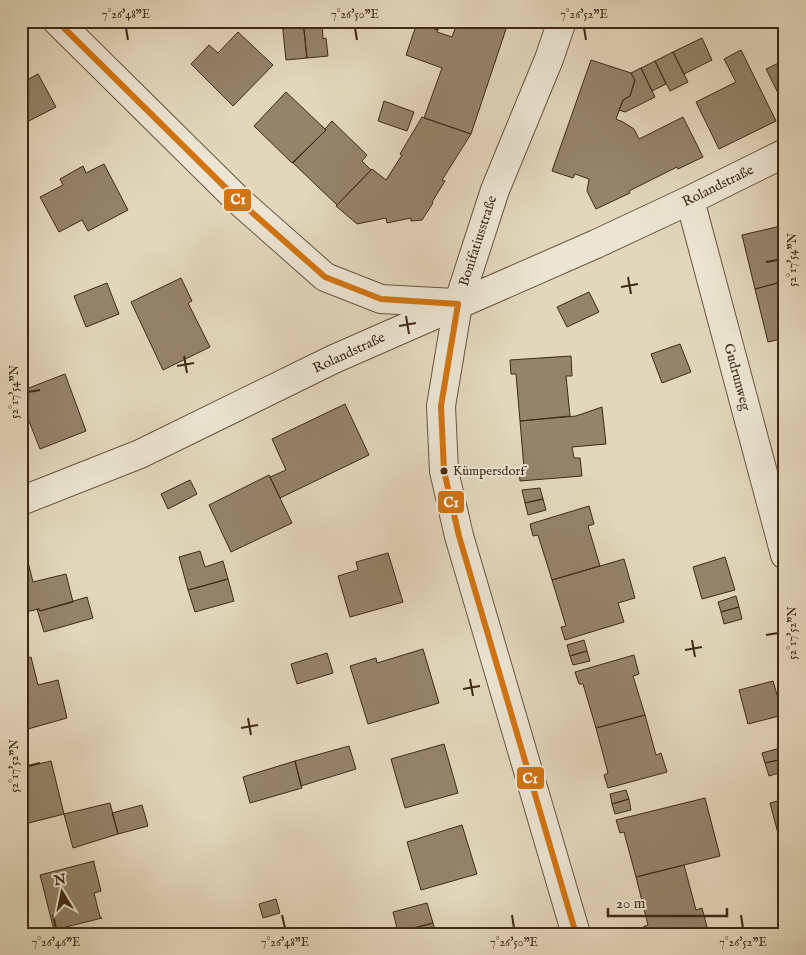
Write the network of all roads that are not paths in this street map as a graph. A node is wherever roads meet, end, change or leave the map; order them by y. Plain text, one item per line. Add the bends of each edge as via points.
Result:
1 (57, 21) edge
2 (562, 21) edge
3 (785, 153) edge
4 (690, 200) junction
5 (458, 304) junction
6 (21, 501) edge
7 (785, 555) edge
8 (576, 934) edge

1 - 5 street via 239,201 325,276 380,299
2 - 5 street, Bonifatiusstraße via 495,190
3 - 4 street, Rolandstraße
4 - 5 street, Rolandstraße
4 - 7 street, Gudrunweg
5 - 6 street, Rolandstraße via 334,359 140,454
5 - 8 street, Bonifatiusstraße via 441,406 444,471 459,536

